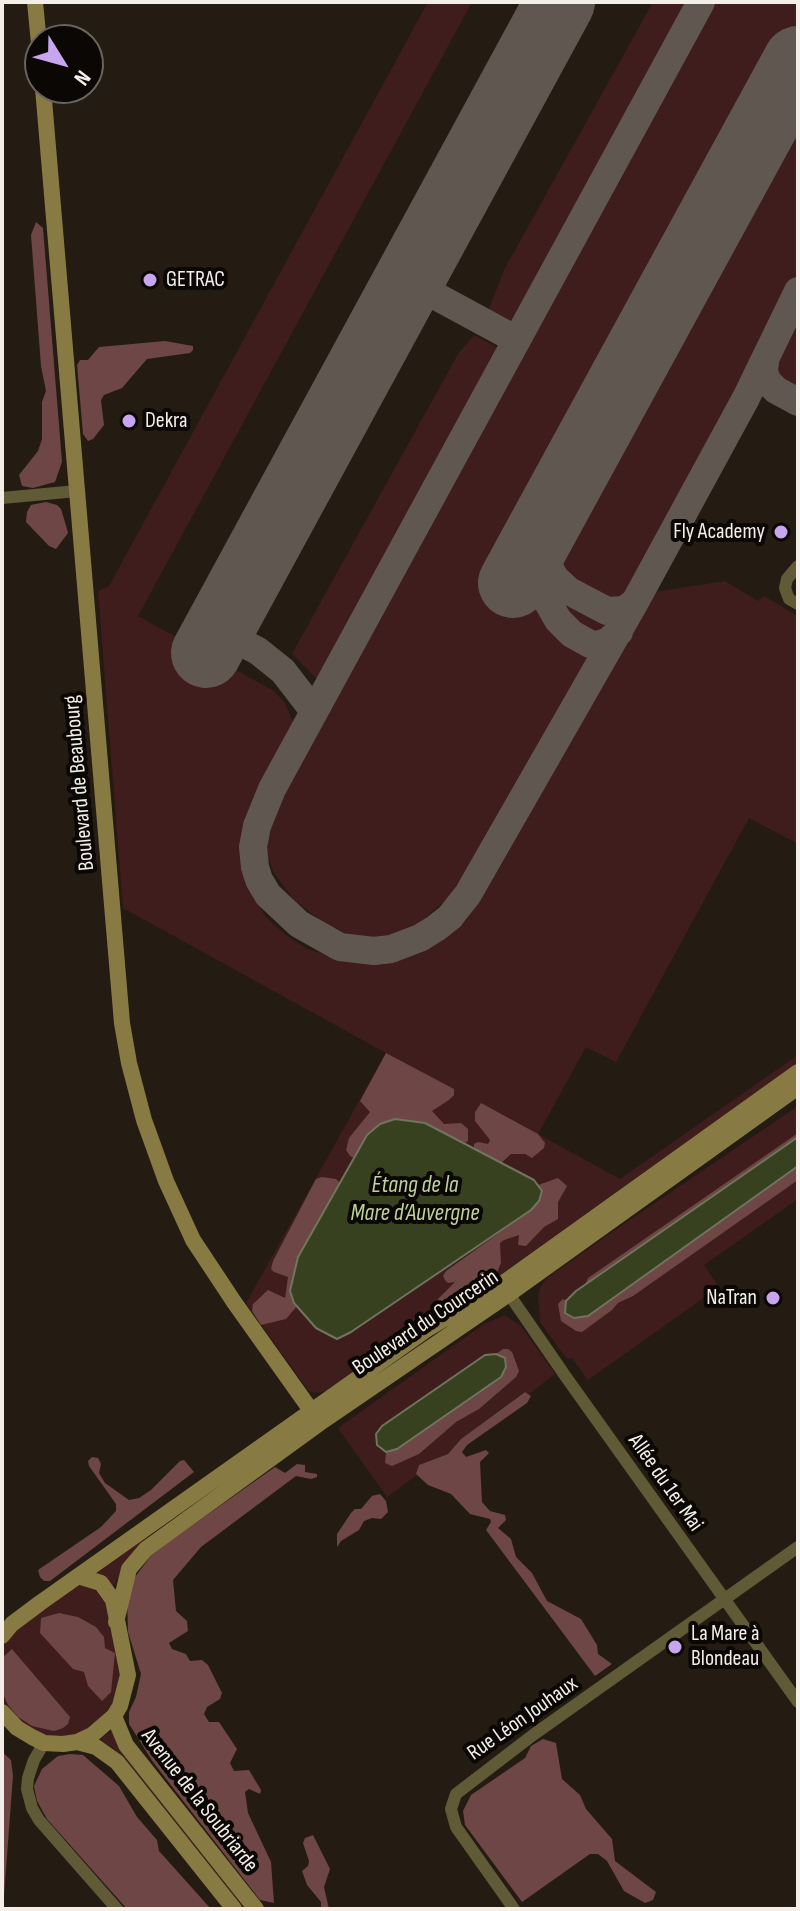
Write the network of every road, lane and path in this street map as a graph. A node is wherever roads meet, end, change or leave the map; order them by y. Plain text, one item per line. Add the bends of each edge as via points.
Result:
1 (35, 2) edge
2 (37, 24) edge
3 (44, 104) edge
4 (77, 491) junction
5 (2, 498) edge
6 (798, 566) edge
7 (798, 604) edge
8 (798, 1072) edge
9 (798, 1087) edge
10 (506, 1289) junction
11 (316, 1417) junction
12 (798, 1547) edge
13 (78, 1576) junction
14 (725, 1599) junction
15 (116, 1622) junction
16 (2, 1636) edge
17 (798, 1702) edge
18 (3, 1714) edge
19 (114, 1716) junction
20 (77, 1742) junction
21 (44, 1743) junction
22 (117, 1909) edge
23 (234, 1909) edge
24 (256, 1909) edge
25 (514, 1909) edge

1 - 2 main road
3 - 4 main road, Boulevard de Beaubourg
4 - 5 street
4 - 11 main road, Boulevard de Beaubourg via 122,1023 132,1076 166,1181 193,1240
6 - 7 street via 785,588
8 - 10 main road, Boulevard du Courcerin
9 - 10 main road, Boulevard du Courcerin
10 - 11 main road, Boulevard du Courcerin
10 - 14 street, Allée du 1er Mai
11 - 13 main road, Boulevard du Courcerin
11 - 15 main road, Boulevard du Courcerin via 140,1555 125,1579
12 - 14 street
13 - 15 main road via 106,1587
13 - 16 main road, Boulevard du Courcerin
14 - 17 street, Allée du 1er Mai
14 - 25 street, Rue Léon Jouhaux via 456,1794 451,1809 456,1827
15 - 19 main road via 128,1675
18 - 21 main road
19 - 20 main road
19 - 24 main road, Avenue de la Soubriarde via 133,1754
20 - 21 main road
20 - 23 main road, Avenue de la Soubriarde via 96,1747 117,1762
21 - 22 street via 28,1778 32,1808

